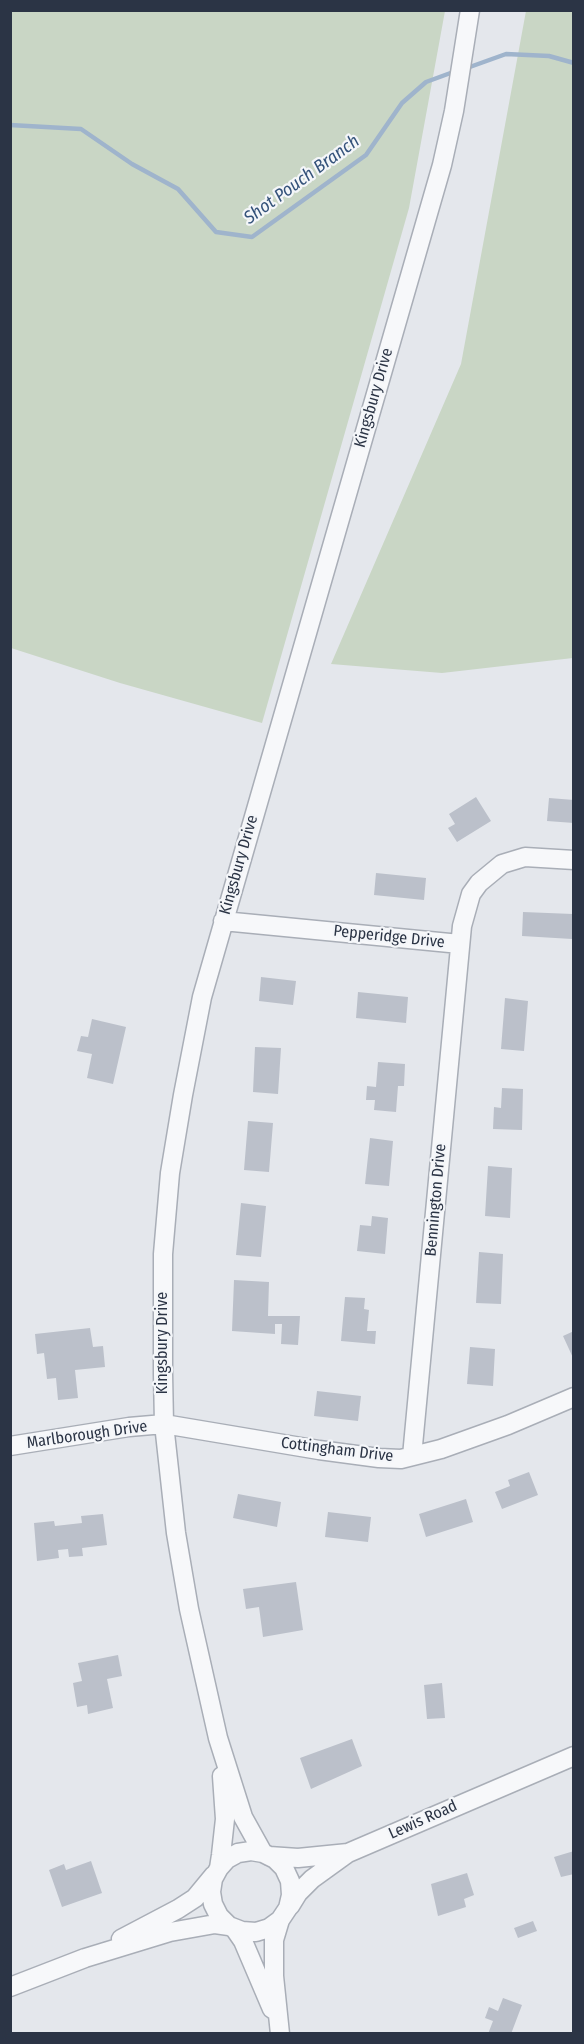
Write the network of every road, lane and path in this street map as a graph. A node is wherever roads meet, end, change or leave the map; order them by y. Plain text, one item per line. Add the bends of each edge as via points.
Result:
1 (469, 16) edge
2 (573, 860) edge
3 (223, 921) junction
4 (460, 944) junction
5 (573, 1397) edge
6 (164, 1424) junction
7 (10, 1446) edge
8 (412, 1456) junction
9 (218, 1738) junction
10 (573, 1756) edge
11 (348, 1853) junction
12 (266, 1855) junction
13 (218, 1870) junction
14 (284, 1914) junction
15 (232, 1927) junction
16 (85, 1958) junction
17 (10, 1987) edge
18 (279, 2028) edge

1 - 3 street, Kingsbury Drive via 442,165
2 - 4 street, Pepperidge Drive via 525,857 502,864 478,883 471,894
3 - 4 street, Pepperidge Drive
3 - 6 street, Kingsbury Drive via 202,997 170,1173 163,1254
4 - 8 street, Bennington Drive
5 - 8 street, Cottingham Drive via 508,1425
6 - 7 street, Marlborough Drive
6 - 8 street, Cottingham Drive via 379,1458
6 - 9 street, Kingsbury Drive via 176,1533
9 - 12 street, Kingsbury Drive via 243,1817
9 - 13 street, Kingsbury Drive via 225,1819
10 - 11 street, Lewis Road
11 - 12 street via 298,1858
11 - 14 street, Lewis Road via 312,1879
12 - 13 street via 238,1853
12 - 14 street, Kingsbury Drive via 284,1869 290,1881 291,1895
13 - 15 street, Kingsbury Drive via 211,1892 213,1904 219,1916
13 - 16 street via 195,1898
14 - 15 street via 269,1928 256,1932
14 - 18 street, Kingsbury Drive via 274,1940
15 - 16 street via 223,1924 170,1932
15 - 18 street, Kingsbury Drive via 243,1941
16 - 17 street

